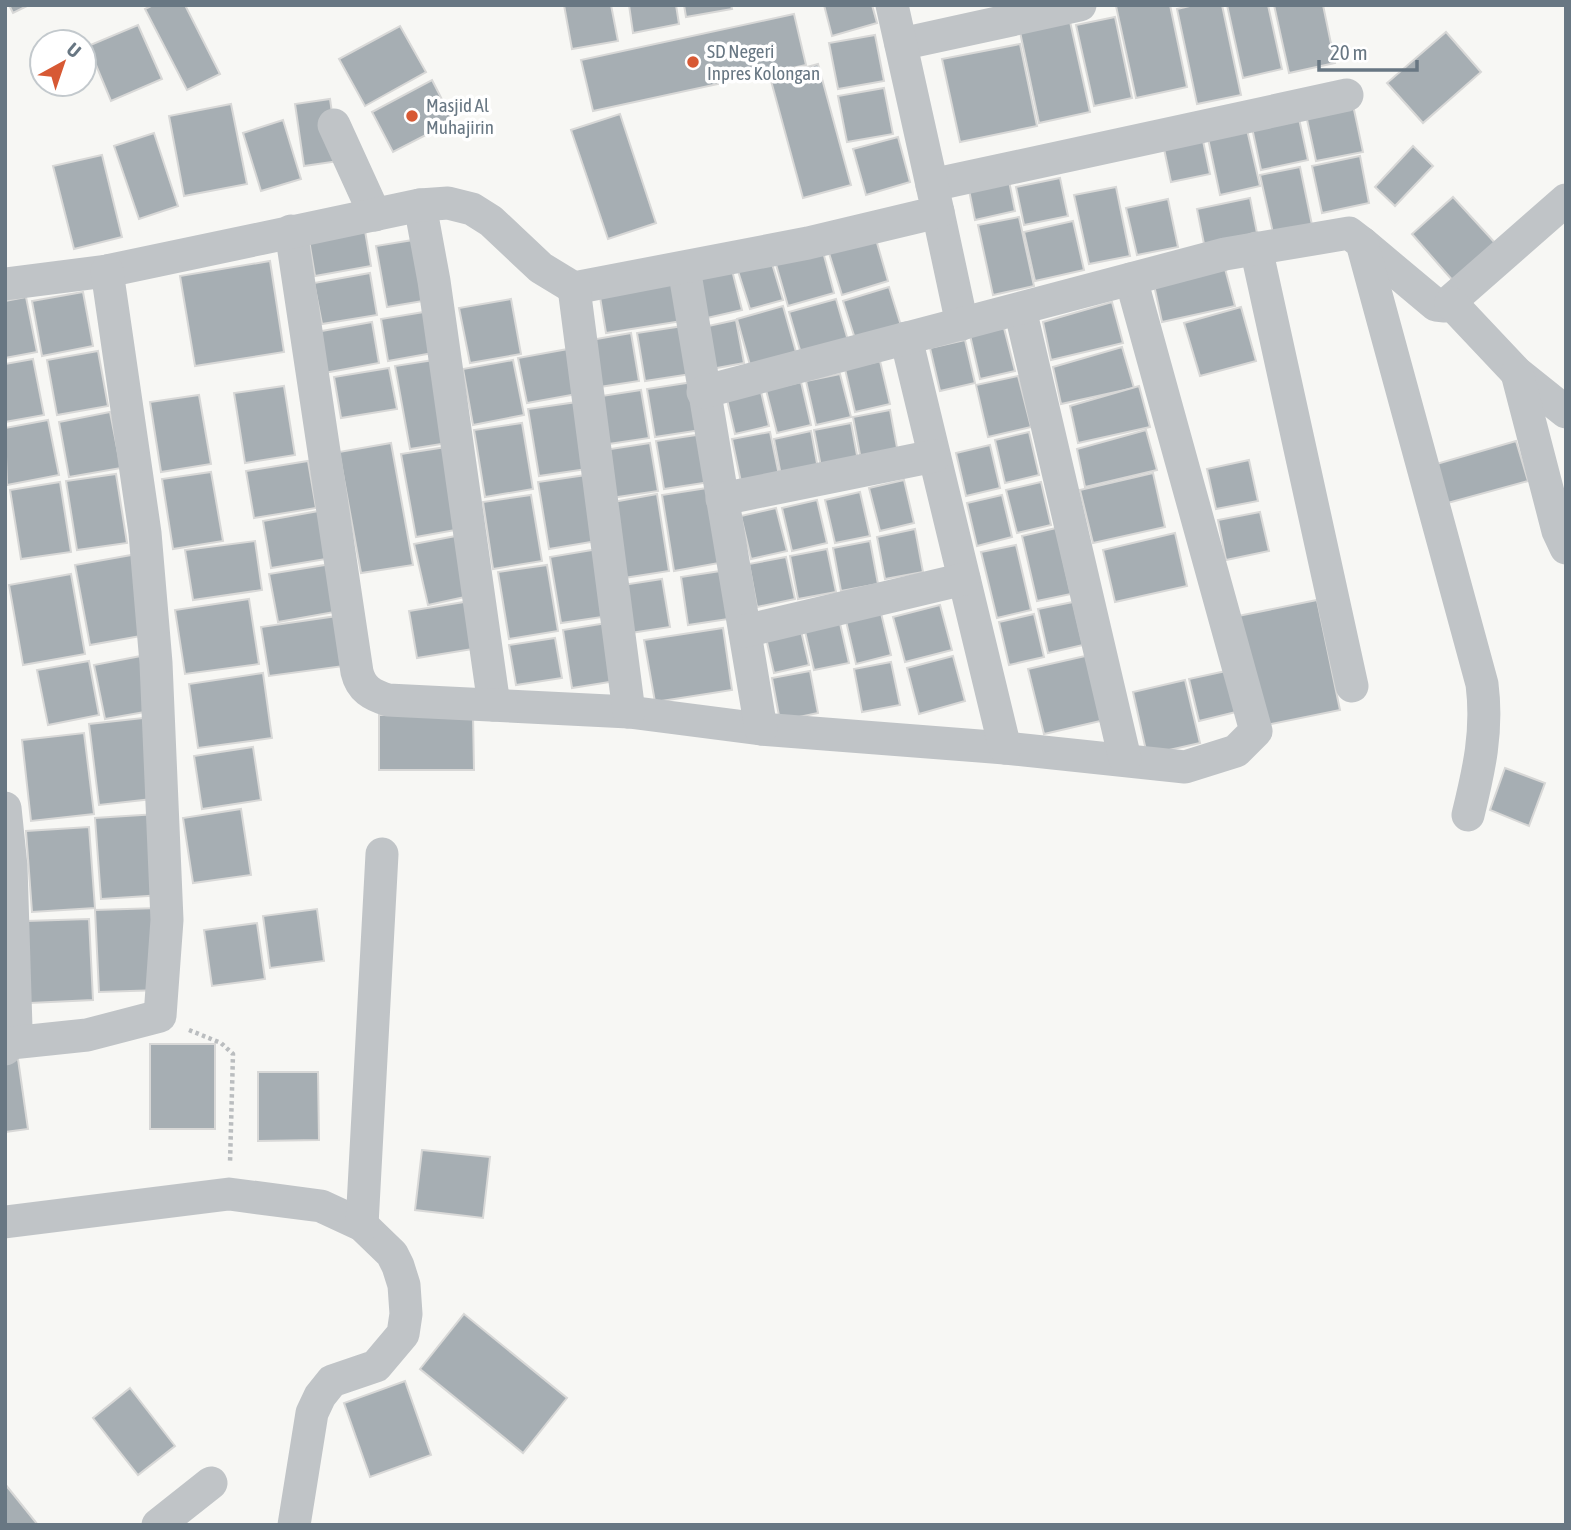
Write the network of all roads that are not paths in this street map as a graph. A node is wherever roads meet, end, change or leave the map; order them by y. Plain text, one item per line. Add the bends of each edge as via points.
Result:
1 (892, 5) edge
2 (1080, 5) edge
3 (901, 44) junction
4 (1347, 95) dead end
5 (334, 125) dead end
6 (935, 198) junction
7 (1566, 200) edge
8 (420, 205) junction
9 (375, 215) junction
10 (291, 231) junction
11 (1362, 243) junction
12 (1256, 248) junction
13 (684, 268) junction
14 (107, 271) junction
15 (1131, 279) junction
16 (5, 284) edge
17 (574, 288) junction
18 (1451, 303) junction
19 (1020, 309) junction
20 (962, 324) junction
21 (906, 338) junction
22 (1517, 373) junction
23 (703, 392) junction
24 (1566, 412) edge
25 (934, 456) junction
26 (722, 499) junction
27 (1566, 548) edge
28 (964, 579) junction
29 (745, 631) junction
30 (1352, 686) dead end
31 (494, 705) junction
32 (628, 712) junction
33 (761, 729) junction
34 (1005, 748) junction
35 (1125, 758) junction
36 (5, 808) edge
37 (1468, 815) dead end
38 (382, 854) dead end
39 (8, 1046) edge
40 (5, 1222) edge
41 (362, 1225) junction
42 (211, 1483) dead end
43 (158, 1525) edge
44 (294, 1525) edge

1 - 3 street
2 - 3 street
3 - 6 street
4 - 6 street
5 - 9 street
6 - 13 street via 808,243
6 - 20 street
7 - 18 street
8 - 9 street
8 - 17 street via 448,203 472,209 541,268
8 - 31 street
9 - 10 street
10 - 14 street
10 - 31 street via 359,681 388,700
11 - 12 street via 1345,233
11 - 18 street via 1436,305
11 - 37 street via 1482,684 1484,748
12 - 15 street
12 - 30 street
13 - 17 street
13 - 23 street
14 - 16 street
14 - 39 street via 145,533 156,663 167,920 160,1016 87,1035
15 - 19 street
15 - 35 street via 1256,731 1236,751 1185,767
17 - 32 street
18 - 22 street
19 - 20 street
19 - 35 street
20 - 21 street
21 - 23 street
21 - 25 street
22 - 24 street
22 - 27 street
23 - 26 street
25 - 26 street
25 - 28 street
26 - 29 street
28 - 29 street
28 - 34 street
29 - 33 street
31 - 32 street
32 - 33 street
33 - 34 street
34 - 35 street
36 - 39 street via 16,1028
38 - 41 street
40 - 41 street via 229,1194 321,1206
41 - 44 street via 398,1266 405,1295 403,1334 376,1366 332,1381 320,1396 312,1413
42 - 43 street

